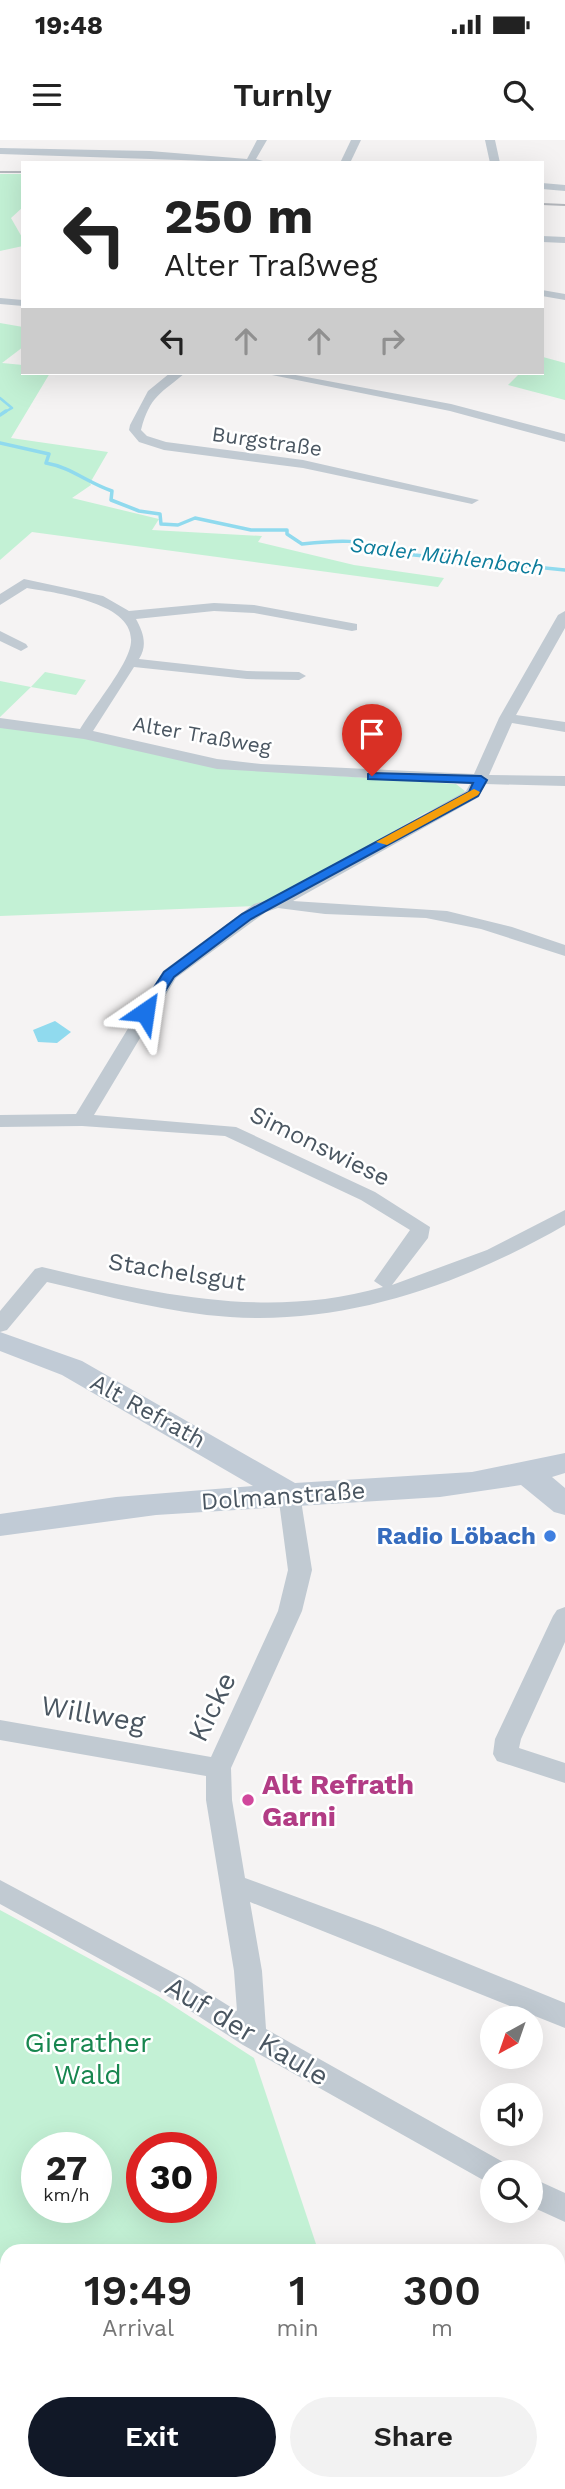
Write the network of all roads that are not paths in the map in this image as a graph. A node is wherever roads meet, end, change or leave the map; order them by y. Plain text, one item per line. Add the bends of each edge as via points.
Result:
1 (154, 140) edge
2 (262, 140) edge
3 (356, 140) edge
4 (490, 140) edge
5 (57, 146) edge
6 (0, 150) edge
7 (150, 154) junction
8 (104, 155) junction
9 (251, 160) junction
10 (92, 161) edge
11 (256, 161) edge
12 (346, 161) edge
13 (495, 161) edge
14 (544, 186) edge
15 (565, 188) edge
16 (544, 239) edge
17 (565, 240) edge
18 (544, 293) edge
19 (565, 297) edge
20 (0, 301) edge
21 (21, 303) edge
22 (174, 375) edge
23 (278, 375) edge
24 (565, 439) edge
25 (472, 500) dead end
26 (0, 601) edge
27 (128, 614) junction
28 (565, 615) edge
29 (352, 627) dead end
30 (0, 635) edge
31 (21, 647) dead end
32 (129, 662) junction
33 (299, 676) dead end
34 (507, 718) junction
35 (0, 723) edge
36 (565, 727) edge
37 (84, 734) junction
38 (481, 780) junction
39 (565, 781) edge
40 (277, 902) junction
41 (565, 951) edge
42 (82, 1120) junction
43 (0, 1121) edge
44 (565, 1216) edge
45 (388, 1286) junction
46 (0, 1325) edge
47 (0, 1341) edge
48 (225, 1454) junction
49 (565, 1463) edge
50 (529, 1475) junction
51 (289, 1494) junction
52 (186, 1503) junction
53 (565, 1504) edge
54 (0, 1525) edge
55 (565, 1616) edge
56 (0, 1730) edge
57 (218, 1768) junction
58 (565, 1773) edge
59 (234, 1885) junction
60 (0, 1891) edge
61 (565, 2016) edge
62 (253, 2036) junction
63 (480, 2165) edge
64 (543, 2197) edge
65 (565, 2208) edge

1 - 7 street
2 - 9 street
3 - 12 street
4 - 13 street
5 - 6 street
5 - 8 street
7 - 8 street
7 - 9 street
8 - 10 street
9 - 11 street
14 - 15 street
16 - 17 street
18 - 19 street
20 - 21 street
22 - 25 street, Burgstraße via 158,382 151,393 135,430 143,439 333,470
23 - 24 street via 451,408
26 - 27 street via 24,583 96,599
27 - 29 street via 225,607
27 - 32 street via 139,634
28 - 34 street
30 - 31 street
32 - 33 street
32 - 37 street
34 - 36 street
34 - 38 street
35 - 37 street, Alter Traßweg
37 - 38 street, Alter Traßweg via 250,768
38 - 39 street, Alter Traßweg
38 - 40 street via 473,794
40 - 41 street via 304,909 455,917 502,927
40 - 42 street via 247,917 169,975
42 - 43 street, Simonswiese
42 - 45 street, Simonswiese via 229,1131 368,1196 420,1227 421,1233
44 - 45 street, Stachelsgut via 517,1246
45 - 46 street, Stachelsgut via 369,1298 324,1307 257,1311 195,1306 42,1274
47 - 48 main road, Alt Refrath via 72,1368
48 - 51 main road, Alt Refrath
48 - 52 main road via 226,1465 218,1481
49 - 50 main road, Dolmanstraße
50 - 51 main road, Dolmanstraße
50 - 53 main road
51 - 52 main road, Dolmanstraße
51 - 57 street, Kicke via 300,1570 290,1611
52 - 54 main road, Dolmanstraße
55 - 58 street via 508,1740 506,1754
56 - 57 street, Willweg
57 - 59 street, Kicke
59 - 61 street
59 - 62 street, Kicke
60 - 62 street, Auf der Kaule via 179,1989
62 - 63 street, Auf der Kaule
64 - 65 street

